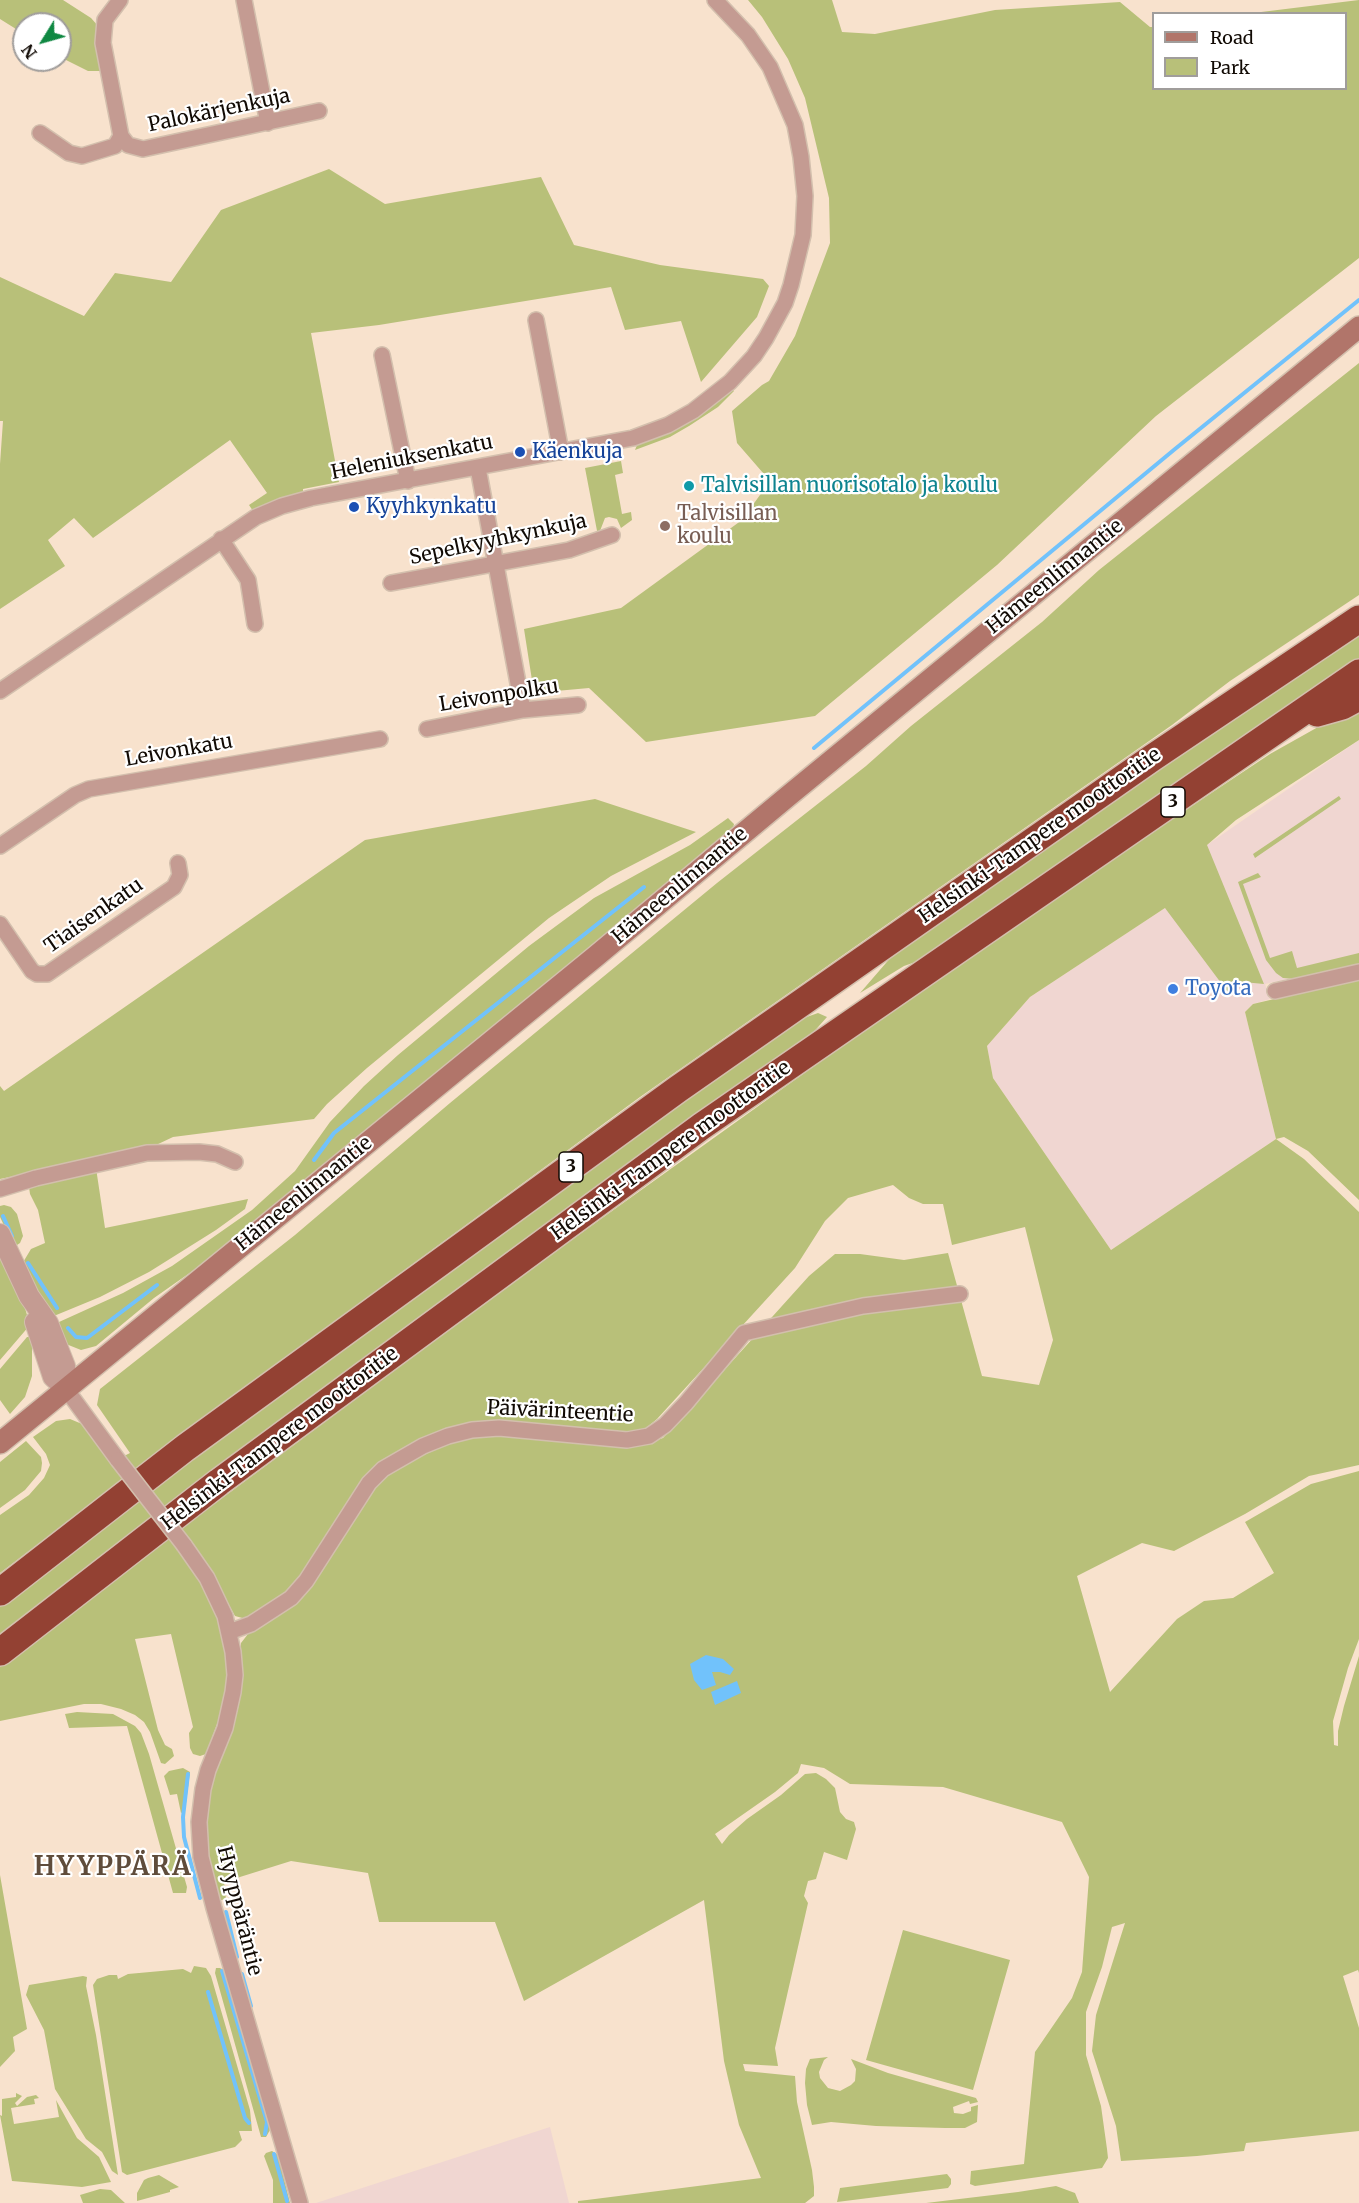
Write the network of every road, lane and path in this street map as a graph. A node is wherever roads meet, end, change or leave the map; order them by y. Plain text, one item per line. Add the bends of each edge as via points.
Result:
1 (120, 0) edge
2 (244, 0) edge
3 (715, 0) edge
4 (319, 111) dead end
5 (268, 123) junction
6 (40, 133) dead end
7 (124, 140) junction
8 (536, 320) dead end
9 (1359, 327) edge
10 (382, 355) dead end
11 (561, 452) junction
12 (478, 468) junction
13 (408, 481) junction
14 (612, 535) dead end
15 (220, 539) junction
16 (495, 563) junction
17 (391, 583) dead end
18 (1359, 620) edge
19 (255, 624) dead end
20 (1359, 673) edge
21 (0, 691) edge
22 (1359, 697) edge
23 (578, 705) dead end
24 (523, 710) junction
25 (1290, 721) junction
26 (428, 729) dead end
27 (380, 739) dead end
28 (0, 846) edge
29 (178, 863) dead end
30 (0, 924) edge
31 (1359, 972) edge
32 (1275, 991) dead end
33 (235, 1162) dead end
34 (0, 1189) edge
35 (0, 1234) edge
36 (960, 1294) dead end
37 (66, 1389) junction
38 (0, 1443) edge
39 (0, 1592) edge
40 (229, 1632) junction
41 (0, 1652) edge
42 (300, 2203) edge

1 - 7 street via 103,29
2 - 5 street
3 - 11 street, Heleniuksenkatu via 760,51 795,125 805,196 803,235 791,285 776,322 754,356 706,402 652,431
4 - 5 street, Palokärjenkuja
5 - 7 street, Palokärjenkuja via 143,149
6 - 7 street, Palokärjenkuja via 69,153 82,156 115,147
8 - 11 street
9 - 37 main road, Hämeenlinnantie
10 - 13 street
11 - 12 street, Heleniuksenkatu
12 - 13 street, Heleniuksenkatu
12 - 16 street
13 - 15 street, Heleniuksenkatu via 282,506
14 - 16 street, Sepelkyyhkynkuja via 569,550
15 - 19 street via 248,580
15 - 21 street, Heleniuksenkatu
16 - 17 street, Sepelkyyhkynkuja
16 - 24 street
18 - 39 highway, Helsinki-Tampere moottoritie / 3 via 1152,758 678,1089 185,1448
20 - 25 highway, Helsinki-Tampere moottoritie / 3
22 - 25 highway
23 - 24 street, Leivonpolku
24 - 26 street, Leivonpolku
25 - 41 highway, Helsinki-Tampere moottoritie / 3 via 693,1133 219,1482
27 - 28 street, Leivonkatu via 89,789
29 - 30 street, Tiaisenkatu via 180,875 174,886 47,974 32,971
31 - 32 street
33 - 34 street via 200,1152 147,1153
35 - 37 street via 29,1296 48,1323 65,1366
36 - 40 street, Päivärinteentie via 863,1306 744,1333 686,1403 649,1436 627,1440 499,1428 472,1430 423,1446 383,1469 369,1483 291,1598 251,1624
37 - 38 main road, Hämeenlinnantie
37 - 40 street, Hyyppäräntie, bridge via 184,1545 215,1593
40 - 42 street, Hyyppäräntie via 233,1692 203,1790 199,1822 201,1857

